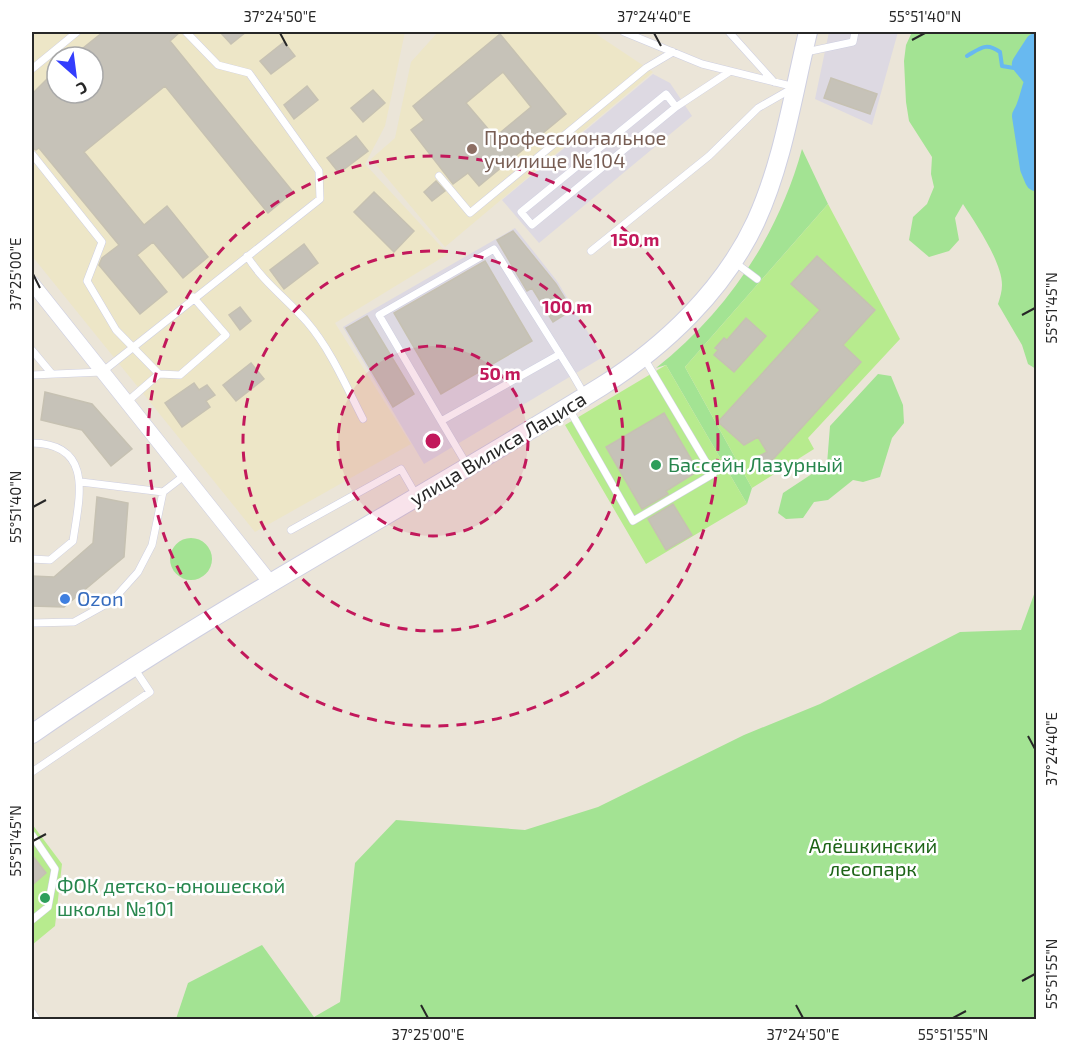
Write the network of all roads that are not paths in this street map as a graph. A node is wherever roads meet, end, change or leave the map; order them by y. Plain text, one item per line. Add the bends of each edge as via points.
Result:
1 (77, 32) edge
2 (186, 32) edge
3 (624, 32) edge
4 (729, 32) edge
5 (808, 32) edge
6 (855, 32) edge
7 (673, 52) junction
8 (803, 53) junction
9 (32, 69) edge
10 (729, 72) junction
11 (774, 82) junction
12 (795, 87) junction
13 (676, 107) junction
14 (32, 154) edge
15 (439, 176) dead end
16 (591, 251) dead end
17 (247, 256) junction
18 (732, 261) junction
19 (757, 279) dead end
20 (32, 283) edge
21 (193, 297) junction
22 (133, 347) junction
23 (32, 350) edge
24 (560, 354) junction
25 (644, 358) junction
26 (102, 372) junction
27 (52, 374) junction
28 (32, 375) edge
29 (159, 375) junction
30 (585, 396) junction
31 (128, 401) junction
32 (568, 407) junction
33 (363, 419) dead end
34 (441, 421) junction
35 (32, 443) edge
36 (468, 466) junction
37 (185, 475) junction
38 (81, 482) junction
39 (163, 492) junction
40 (417, 497) junction
41 (291, 531) dead end
42 (32, 559) edge
43 (270, 582) junction
44 (32, 623) edge
45 (134, 667) junction
46 (32, 734) edge
47 (32, 772) edge
48 (32, 835) edge
49 (32, 920) edge
50 (32, 1012) edge
51 (37, 1020) edge

1 - 9 lane
2 - 17 lane via 218,65 249,73 319,171 320,199
3 - 7 lane
4 - 11 lane
5 - 8 street, улица Вилиса Лациса
6 - 8 lane via 853,42
7 - 10 lane
7 - 15 lane via 646,68 470,213
8 - 12 street, улица Вилиса Лациса
10 - 11 lane
10 - 13 lane
11 - 12 lane
12 - 16 lane via 758,108 709,156
12 - 18 street, улица Вилиса Лациса via 756,221
13 - 13 lane via 532,225 521,212 666,94
14 - 22 lane via 102,242 87,281 116,330
17 - 21 lane
17 - 33 lane via 256,272 307,322 330,353
18 - 19 lane
18 - 25 street, улица Вилиса Лациса via 682,323
20 - 26 street
21 - 22 lane
21 - 29 lane via 226,335 180,375
22 - 26 lane
22 - 29 lane
23 - 27 lane
24 - 30 lane
24 - 34 lane
24 - 34 lane via 494,249 378,315
25 - 30 street, улица Вилиса Лациса
25 - 32 lane via 713,474 633,521
26 - 27 lane
26 - 31 street
27 - 28 lane
29 - 31 lane
30 - 32 street, улица Вилиса Лациса
31 - 37 street
32 - 36 street, улица Вилиса Лациса
34 - 36 lane
35 - 38 lane via 56,446 78,470
36 - 40 street, улица Вилиса Лациса
37 - 39 lane
37 - 43 street
38 - 39 lane
38 - 42 lane via 73,541 50,560
39 - 44 lane via 152,545 138,572 112,601 74,622
40 - 41 lane via 400,469
40 - 43 street, улица Вилиса Лациса
43 - 45 street, улица Вилиса Лациса
45 - 46 street, улица Вилиса Лациса
45 - 47 lane via 150,692
48 - 49 lane via 56,869 48,907
50 - 51 lane

